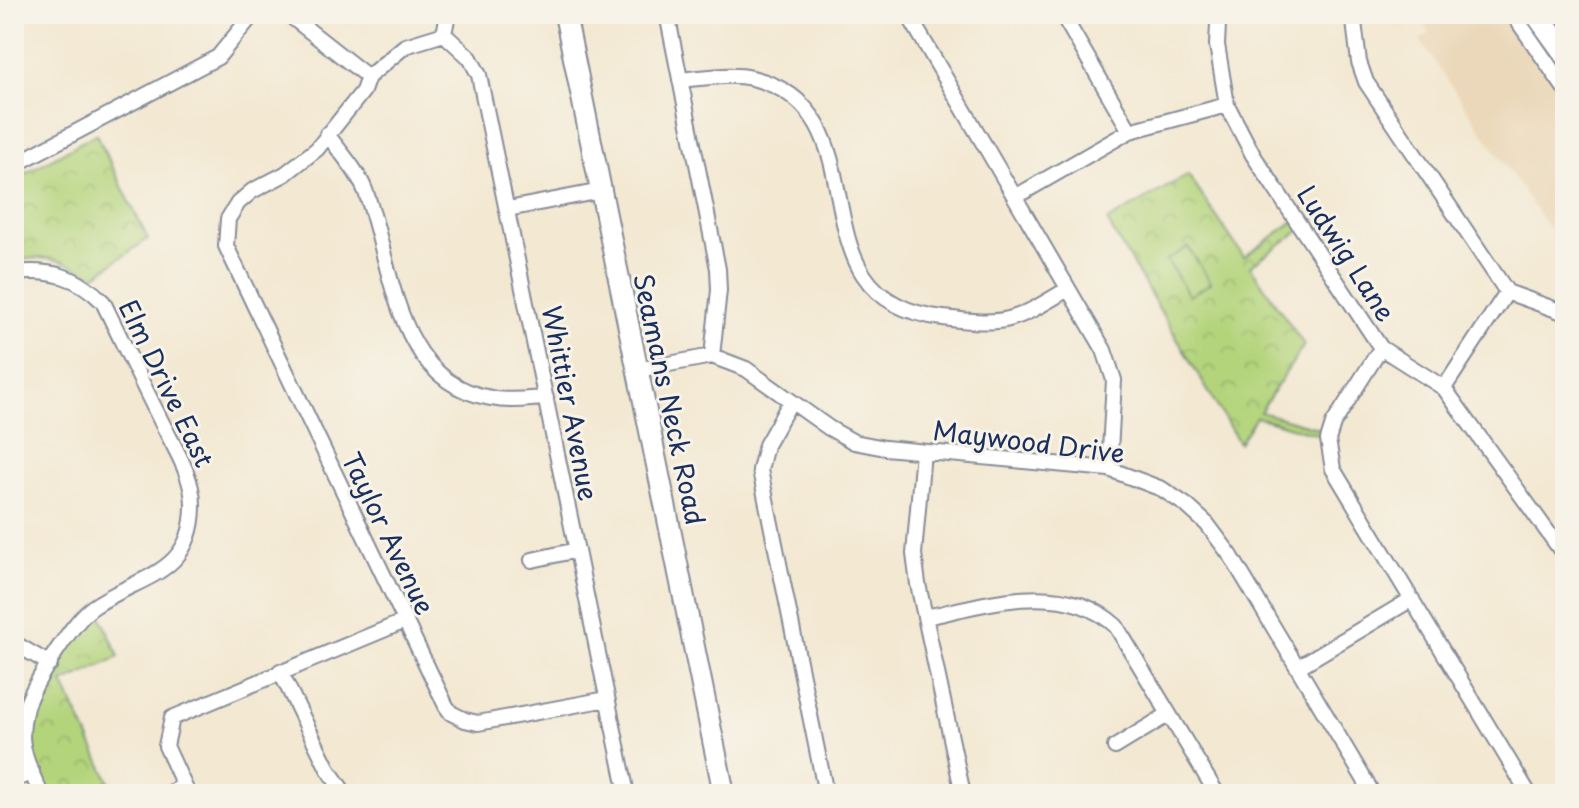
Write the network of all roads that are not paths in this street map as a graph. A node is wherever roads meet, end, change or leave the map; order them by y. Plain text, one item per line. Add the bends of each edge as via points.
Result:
1 (253, 14) edge
2 (288, 14) edge
3 (448, 14) edge
4 (565, 14) edge
5 (667, 14) edge
6 (908, 14) edge
7 (1062, 14) edge
8 (1222, 14) edge
9 (1353, 14) edge
10 (1513, 14) edge
11 (1537, 14) edge
12 (444, 34) junction
13 (1565, 53) edge
14 (368, 77) junction
15 (680, 80) junction
16 (1565, 89) edge
17 (1227, 105) junction
18 (1130, 131) junction
19 (327, 134) junction
20 (14, 165) edge
21 (601, 191) junction
22 (1015, 197) junction
23 (508, 209) junction
24 (14, 273) edge
25 (1068, 289) junction
26 (1507, 292) junction
27 (1565, 313) edge
28 (1381, 348) junction
29 (712, 356) junction
30 (637, 370) junction
31 (1444, 388) junction
32 (546, 398) junction
33 (791, 401) junction
34 (923, 452) junction
35 (1109, 469) junction
36 (577, 550) junction
37 (1565, 556) edge
38 (532, 560) dead end
39 (1412, 599) junction
40 (926, 617) junction
41 (405, 621) junction
42 (14, 643) edge
43 (50, 664) junction
44 (1298, 667) junction
45 (280, 671) junction
46 (607, 699) junction
47 (1169, 714) junction
48 (1115, 747) dead end
49 (32, 772) junction
50 (14, 780) edge
51 (186, 790) edge
52 (41, 794) edge
53 (168, 794) edge
54 (345, 794) edge
55 (627, 794) edge
56 (724, 794) edge
57 (826, 794) edge
58 (963, 794) edge
59 (1217, 794) edge
60 (1373, 794) edge
61 (1529, 794) edge

1 - 20 street via 218,57
2 - 14 street
3 - 12 street
4 - 21 main road, Seamans Neck Road
5 - 15 street
6 - 22 street
7 - 18 street
8 - 17 street, Ludwig Lane via 1217,45
9 - 26 street via 1366,82
10 - 16 street
11 - 13 main road
12 - 14 street via 405,46
12 - 23 street, Whittier Avenue via 470,58 479,75
14 - 19 street via 363,91
15 - 25 street via 753,79 782,90 805,108 829,149 859,271 893,305 922,316 999,323
15 - 29 street via 718,269
17 - 18 street
17 - 28 street, Ludwig Lane via 1253,155
18 - 22 street
19 - 32 street via 364,187 396,301 422,355 450,382 478,395
19 - 41 street, Taylor Avenue via 303,161 238,203 227,225 226,246
21 - 23 street
21 - 30 main road, Seamans Neck Road
22 - 25 street
23 - 32 street, Whittier Avenue
24 - 43 street, Elm Drive East via 59,274 89,288 103,302 193,497 190,529 175,558 153,577 92,608
25 - 35 street via 1104,350 1114,380
26 - 27 street
26 - 31 street
28 - 31 street, Ludwig Lane
28 - 39 street via 1333,424 1329,453 1333,469
29 - 30 street
29 - 33 street, Maywood Drive via 746,369
30 - 56 main road, Seamans Neck Road
31 - 37 street, Ludwig Lane
32 - 36 street, Whittier Avenue
33 - 34 street, Maywood Drive via 854,442
33 - 57 street via 766,445 760,470
34 - 35 street, Maywood Drive
34 - 40 street via 914,554
35 - 44 street, Maywood Drive via 1162,489 1207,524
36 - 38 street
36 - 46 street, Whittier Avenue
39 - 44 street
39 - 61 street
40 - 47 street via 1018,598 1086,605 1116,626
40 - 58 street
41 - 45 street
41 - 46 street, Taylor Avenue via 446,706 465,720 493,722
42 - 43 street
43 - 49 street, Elm Drive East via 27,704 23,723
44 - 60 street, Maywood Drive
45 - 51 street via 172,718 166,746
45 - 54 street
46 - 55 street, Whittier Avenue
47 - 48 street
47 - 59 street
49 - 50 street
49 - 52 street, Elm Drive East
51 - 53 street

